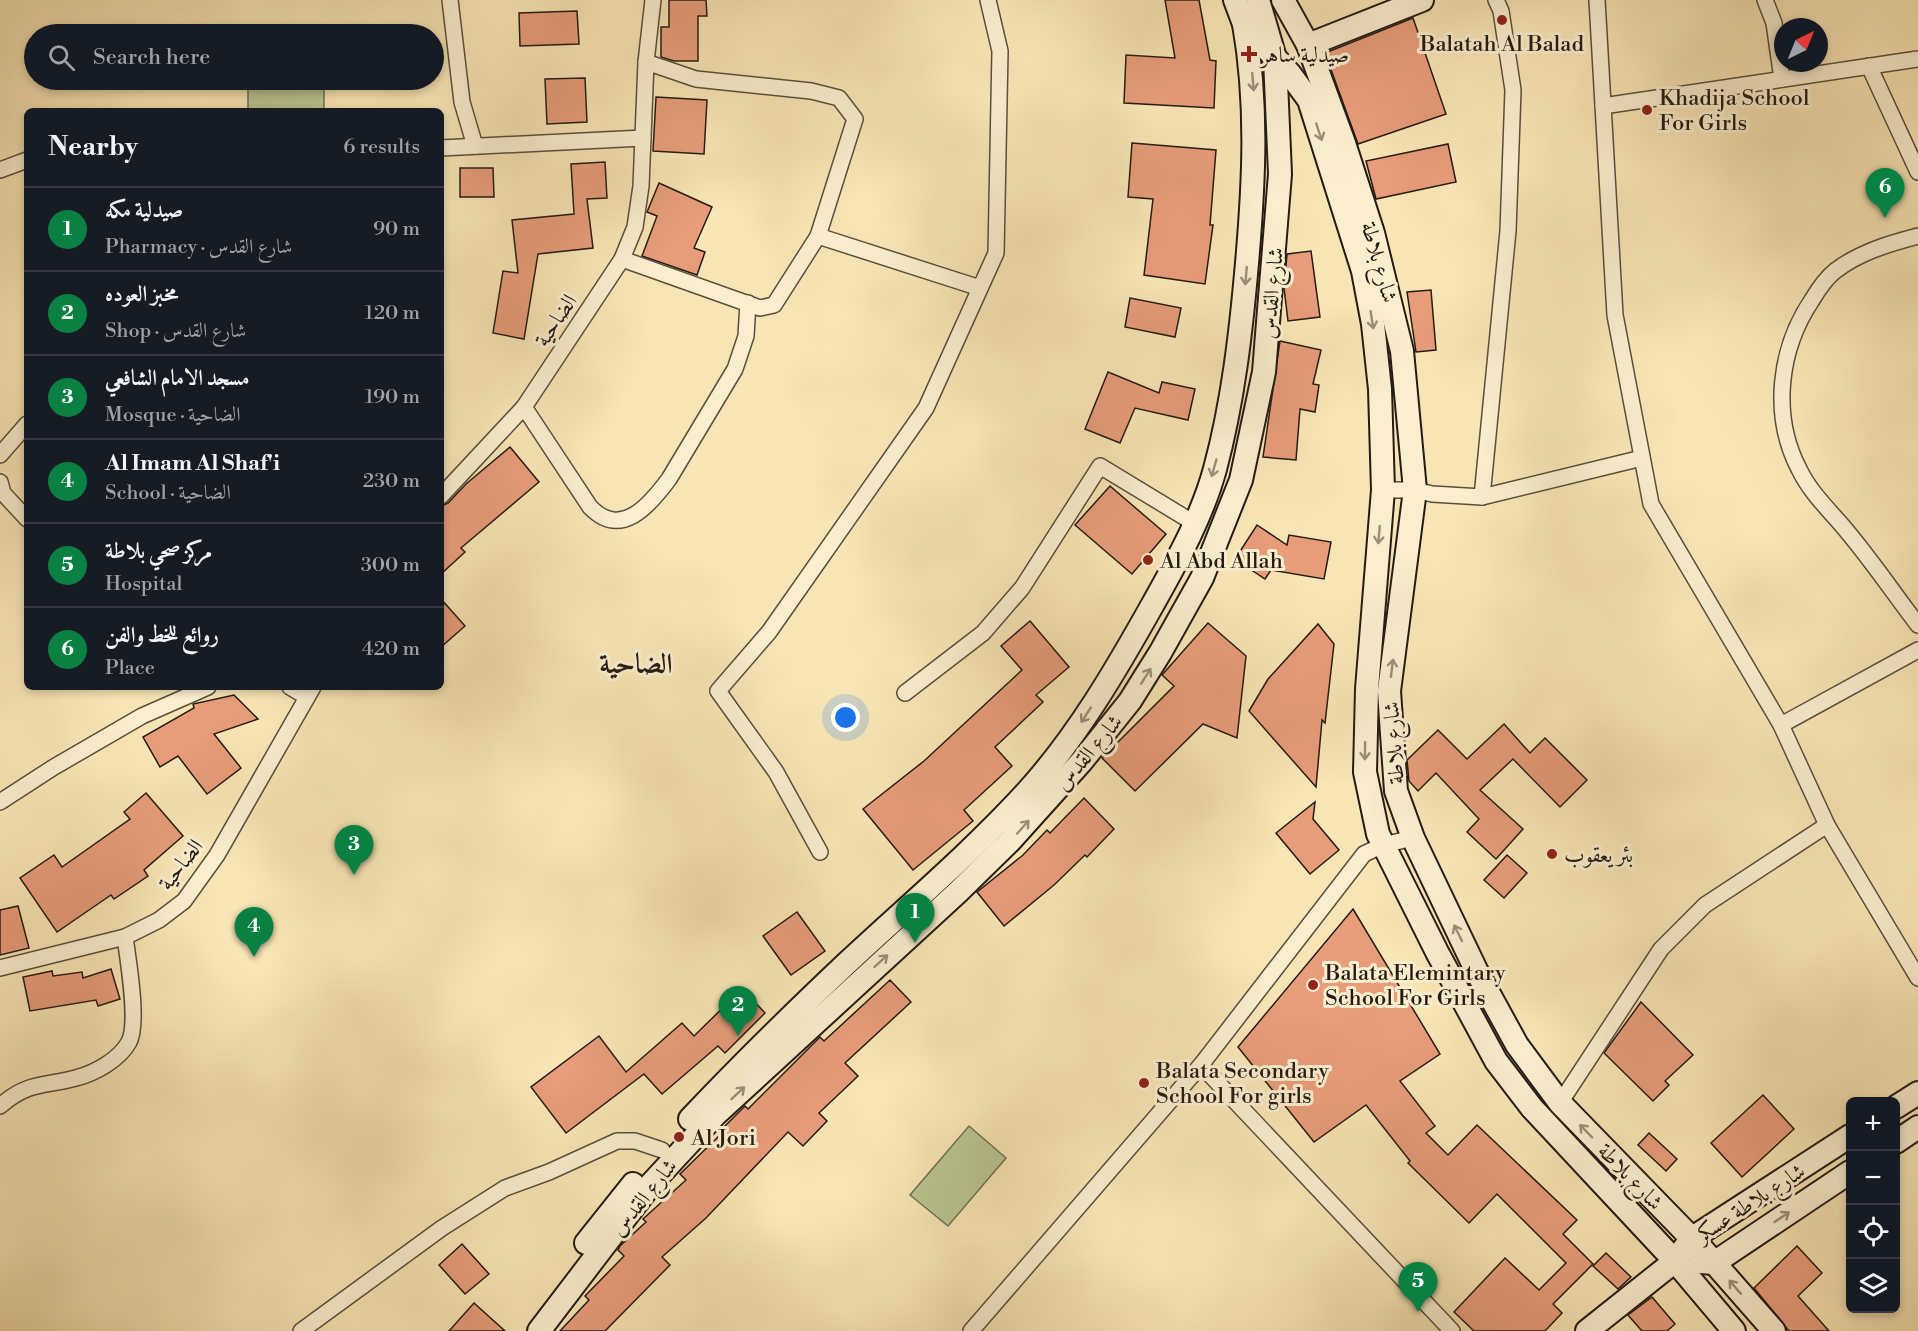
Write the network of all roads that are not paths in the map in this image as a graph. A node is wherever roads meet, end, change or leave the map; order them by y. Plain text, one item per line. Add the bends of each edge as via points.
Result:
1 (450, 0) edge
2 (988, 0) edge
3 (1234, 0) edge
4 (1258, 0) edge
5 (1283, 0) edge
6 (1422, 0) edge
7 (1496, 0) edge
8 (1597, 0) edge
9 (1765, 0) edge
10 (651, 1) edge
11 (1244, 24) junction
12 (1308, 45) junction
13 (1271, 53) junction
14 (1918, 59) edge
15 (646, 62) junction
16 (1869, 66) junction
17 (1782, 79) junction
18 (1603, 106) junction
19 (643, 138) junction
20 (475, 146) junction
21 (444, 148) edge
22 (24, 161) edge
23 (0, 170) edge
24 (1918, 172) edge
25 (818, 236) junction
26 (1918, 236) edge
27 (622, 259) junction
28 (980, 288) junction
29 (748, 303) junction
30 (524, 407) junction
31 (24, 427) edge
32 (0, 455) edge
33 (1642, 458) junction
34 (0, 482) edge
35 (1383, 490) junction
36 (1415, 490) junction
37 (444, 493) edge
38 (1482, 497) junction
39 (24, 516) edge
40 (1194, 523) junction
41 (1918, 625) edge
42 (1918, 650) edge
43 (201, 690) edge
44 (310, 692) edge
45 (905, 693) dead end
46 (1781, 725) junction
47 (0, 802) edge
48 (1827, 825) junction
49 (1413, 838) junction
50 (1383, 845) junction
51 (820, 852) dead end
52 (125, 937) junction
53 (0, 968) edge
54 (1918, 978) edge
55 (1201, 1065) junction
56 (1918, 1093) edge
57 (1560, 1103) junction
58 (1900, 1104) edge
59 (0, 1106) edge
60 (1918, 1127) edge
61 (1846, 1139) edge
62 (1900, 1139) edge
63 (662, 1150) junction
64 (1846, 1175) edge
65 (1691, 1239) junction
66 (1675, 1261) junction
67 (1714, 1263) junction
68 (301, 1331) edge
69 (522, 1331) edge
70 (539, 1331) edge
71 (970, 1331) edge
72 (1452, 1331) edge
73 (1587, 1331) edge
74 (1734, 1331) edge
75 (1774, 1331) edge

1 - 20 street via 462,102
2 - 28 street via 1000,51 996,253
3 - 11 main road
4 - 13 main road, شارع القدس
5 - 12 main road, شارع بلاطة
6 - 12 main road
7 - 38 street via 1513,90 1508,231
8 - 18 street
9 - 17 street via 1774,23
10 - 15 street, الضاحية
11 - 13 main road, شارع بلاطة
11 -> 40 main road, شارع القدس via 1254,91 1254,181 1245,296 1233,386 1214,471
12 - 36 main road, شارع بلاطة via 1344,143 1391,297 1402,351
13 -> 35 main road, شارع بلاطة via 1309,100 1363,271 1380,390
70 -> 13 main road, شارع القدس via 651,1184 715,1115 1010,841 1130,701 1160,653 1202,578 1222,532 1254,428 1264,372 1280,174
14 - 16 street
15 - 19 street, الضاحية
15 - 25 street via 696,80 811,91 839,98 855,119
16 - 17 street
16 - 24 street
17 - 18 street
18 - 33 street via 1615,315
19 - 20 street
19 - 27 street, الضاحية via 635,227
20 - 21 street
22 - 23 street
25 - 28 street
25 - 29 street via 774,305 760,308
26 - 41 street via 1875,248 1834,272 1821,286 1799,318 1786,355 1781,393 1785,432 1798,468 1819,501
27 - 29 street
27 - 30 street, الضاحية
28 - 51 street via 926,408 769,632 718,691 776,772
29 - 30 street via 746,336 735,369 669,479 627,519 612,522 590,507
30 - 37 street, الضاحية
31 - 32 street
33 - 38 street
33 - 46 street via 1651,504
34 - 39 street via 3,493
35 - 36 street
35 -> 50 main road, شارع بلاطة via 1367,689 1365,772
36 - 38 street
49 -> 36 main road, شارع بلاطة via 1396,791 1389,691
40 - 45 street via 1100,466 1022,588 982,633
40 -> 63 main road, شارع القدس via 1131,644 1074,733 1028,790 973,849 740,1066
42 - 46 street
43 - 47 street via 142,716
44 - 52 street, الضاحية via 217,855 184,901 159,920
46 - 48 street
48 - 54 street
48 - 57 street via 1705,905 1661,949
49 - 50 street
57 -> 49 main road, شارع بلاطة via 1517,1045
50 - 55 street via 1364,854 1352,868
50 - 66 main road, شارع بلاطة via 1496,1061 1532,1108
52 - 53 street, الضاحية
52 - 59 street via 133,1015 129,1042 110,1063 77,1078 42,1083 17,1092
55 - 71 street
55 - 72 street
56 - 58 main road
65 -> 57 main road, شارع بلاطة
60 - 62 main road
61 - 65 main road, شارع بلاطة عسكر
63 - 68 street via 635,1141 617,1141 505,1188 442,1228
63 - 69 main road, شارع القدس via 611,1210
67 -> 64 main road, شارع بلاطة عسكر
65 - 66 main road, شارع بلاطة عسكر
65 - 67 main road, شارع بلاطة
66 - 67 main road, شارع بلاطة عسكر
66 - 73 main road
66 - 74 main road, شارع بلاطة
75 -> 67 main road, شارع بلاطة

